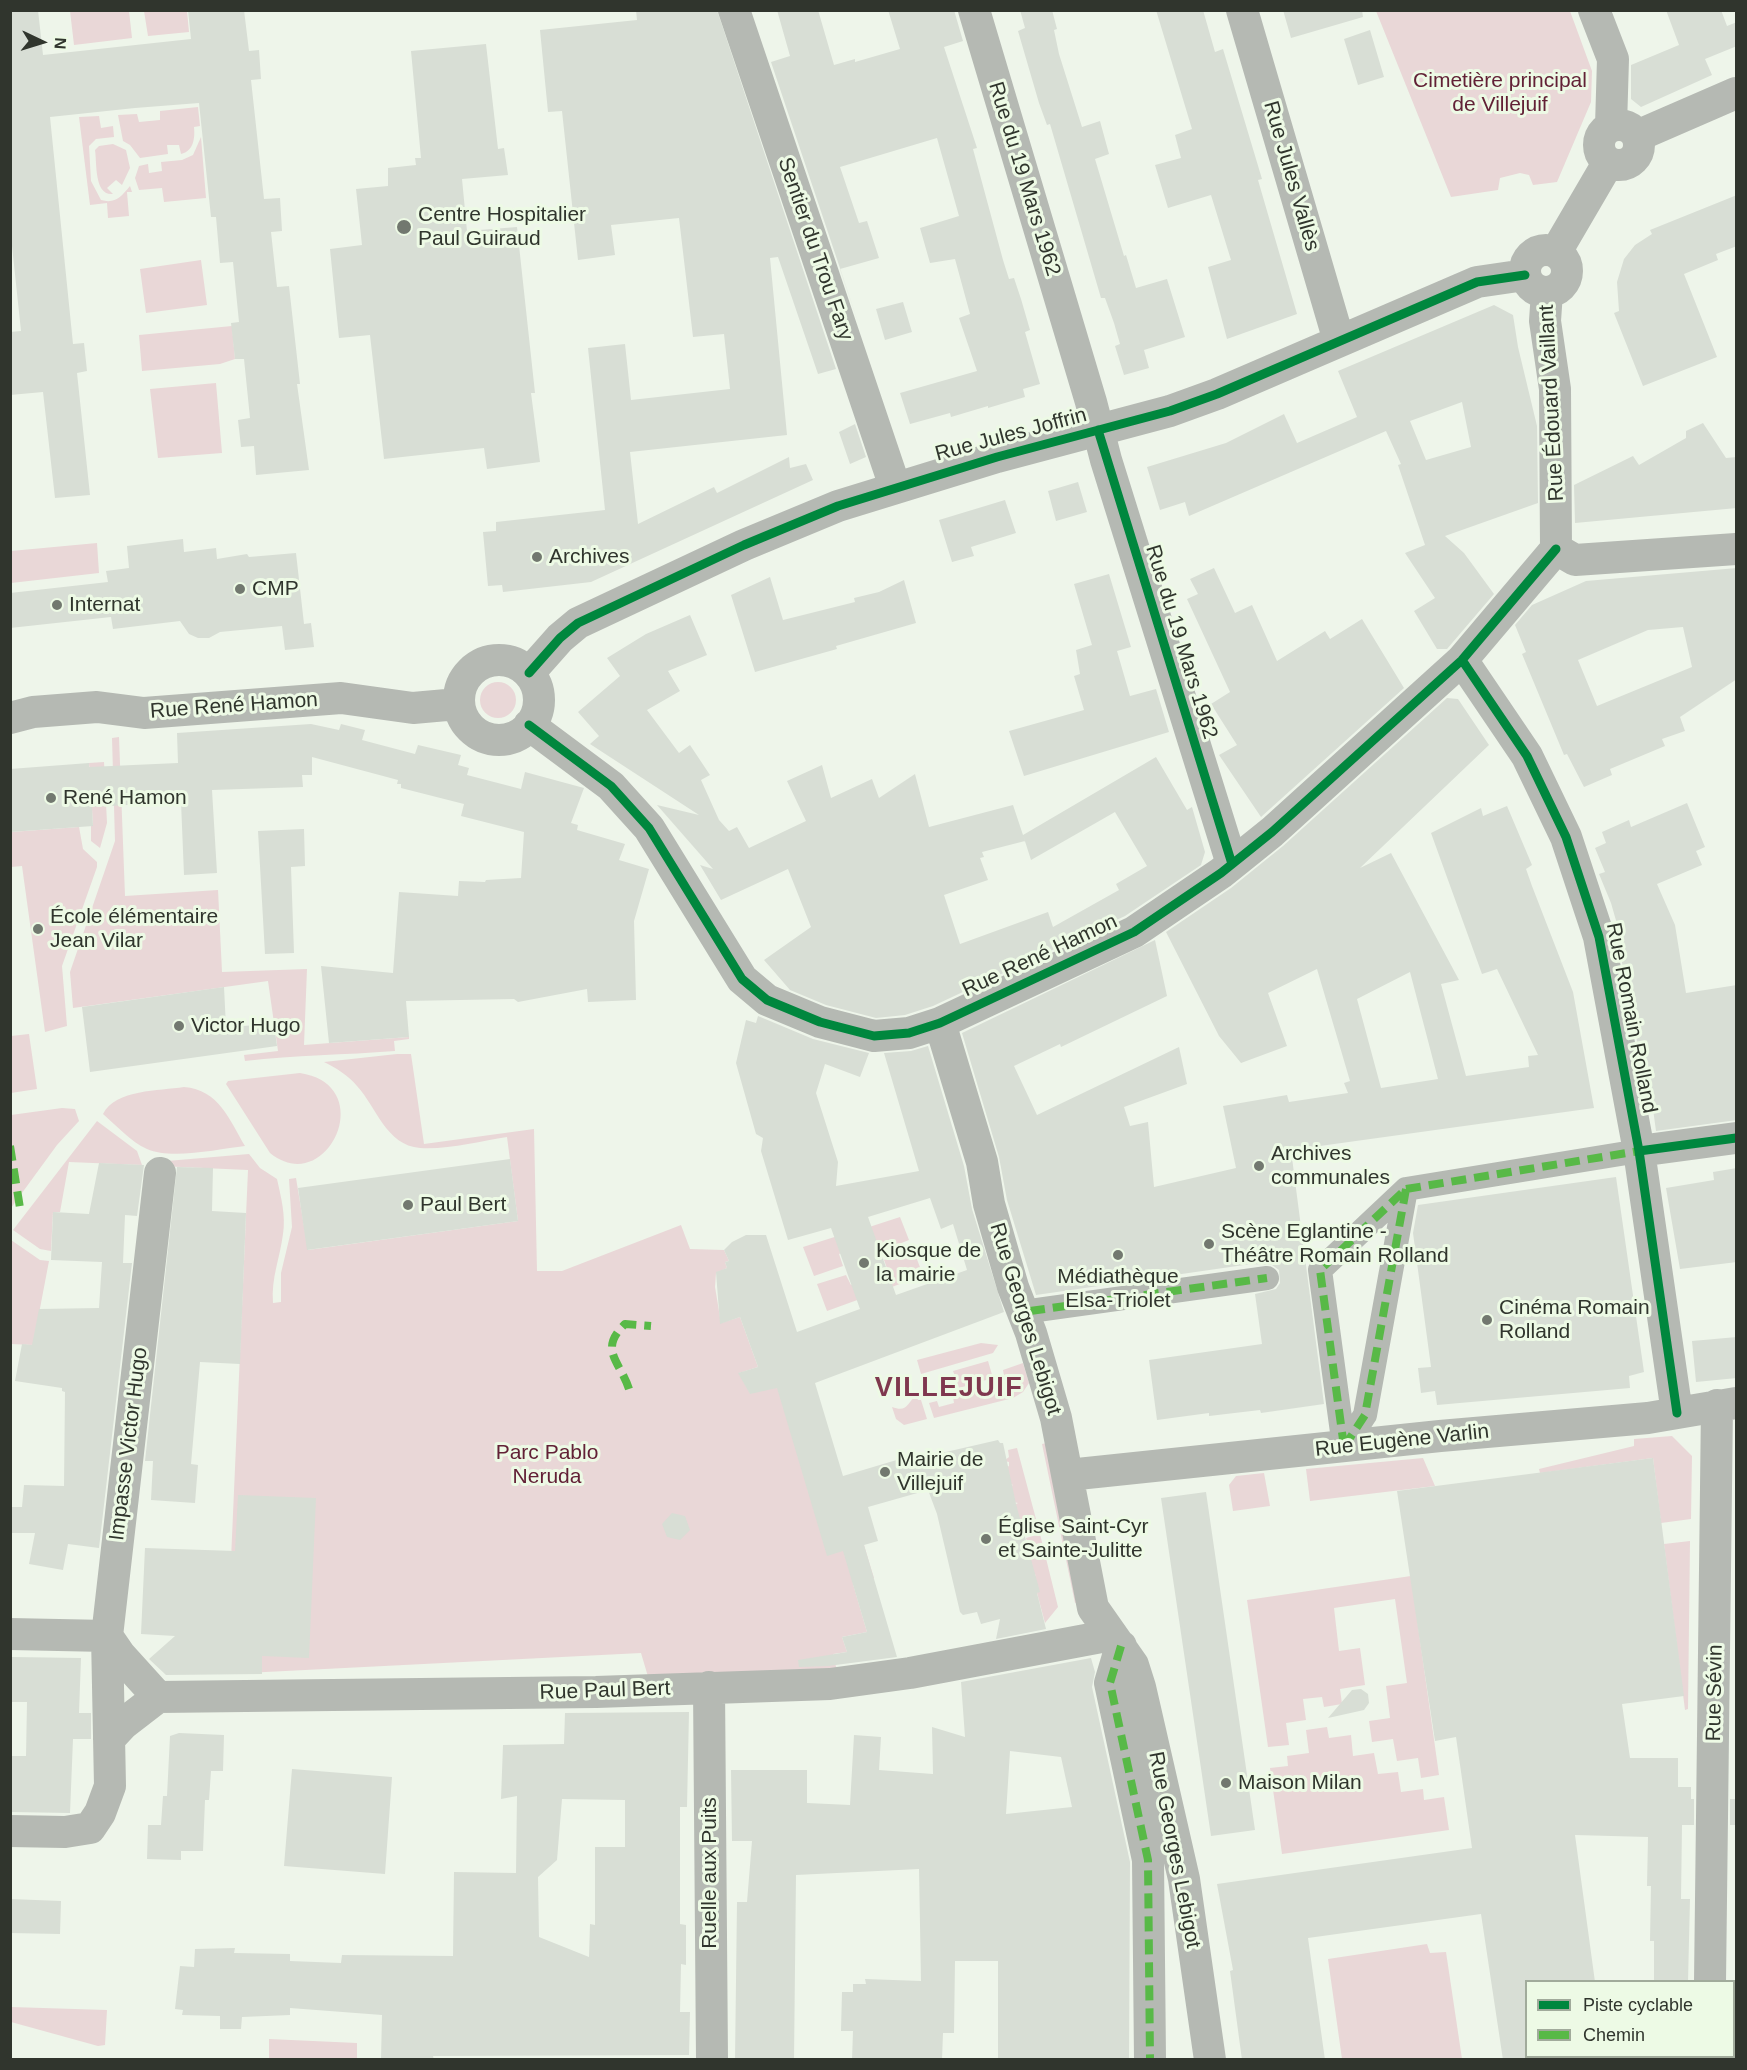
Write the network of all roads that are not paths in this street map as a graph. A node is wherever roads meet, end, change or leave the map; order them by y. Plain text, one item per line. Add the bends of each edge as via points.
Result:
1 (734, 10) edge
2 (974, 10) edge
3 (1242, 10) edge
4 (1594, 10) edge
5 (1737, 93) edge
6 (1624, 131) junction
7 (1536, 284) junction
8 (1339, 341) junction
9 (1098, 430) junction
10 (895, 487) junction
11 (1556, 549) junction
12 (1737, 549) edge
13 (1462, 660) junction
14 (529, 673) junction
15 (458, 704) junction
16 (10, 718) edge
17 (529, 725) junction
18 (1232, 864) junction
19 (940, 1023) junction
20 (1737, 1138) edge
21 (1639, 1151) junction
22 (160, 1173) dead end
23 (1406, 1189) junction
24 (1267, 1278) dead end
25 (1030, 1311) dead end
26 (1727, 1404) edge
27 (1677, 1413) junction
28 (1344, 1447) junction
29 (1068, 1475) junction
30 (10, 1634) edge
31 (107, 1636) junction
32 (1117, 1641) junction
33 (709, 1687) junction
34 (158, 1697) junction
35 (109, 1739) junction
36 (10, 1831) edge
37 (1710, 1980) edge
38 (712, 2060) edge
39 (1150, 2060) edge
40 (1210, 2060) edge

1 - 10 street, Sentier du Trou Fary
2 - 9 street, Rue du 19 Mars 1962
3 - 8 street, Rue Jules Vallès
4 - 6 street via 1613,59
5 - 6 street
6 - 7 street via 1639,149 1633,160 1623,166 1608,163 1556,252 1567,265 1566,278 1559,288
7 - 8 street, Rue Jules Joffrin via 1477,282
7 - 11 street, Rue Édouard Vaillant via 1555,389
8 - 9 street, Rue Jules Joffrin via 1179,408
9 - 10 street, Rue Jules Joffrin
9 - 18 street, Rue du 19 Mars 1962
10 - 14 street, Rue Jules Joffrin via 744,545 587,618 569,630
11 - 12 street via 1575,560
11 - 13 street, Rue René Hamon
13 - 18 street, Rue René Hamon
13 - 21 street, Rue Romain Rolland via 1527,756 1566,837 1599,937
14 - 15 street via 508,661 480,664 460,687
14 - 17 street via 539,693 539,706
15 - 16 street, Rue René Hamon via 413,708 341,698 144,713 97,707 33,712
15 - 17 street via 466,725 485,738 508,738
17 - 19 street, Rue René Hamon via 611,786 649,828 742,979 767,1000 820,1022 873,1036 909,1033
18 - 19 street, Rue René Hamon via 1134,932
19 - 29 street, Rue Georges Lebigot via 982,1162 989,1204 1010,1277 1056,1418
20 - 21 street
21 - 23 street
21 - 27 street, Rue Romain Rolland
22 - 31 street, Impasse Victor Hugo
23 - 28 street via 1365,1415
23 - 28 street via 1314,1271
24 - 25 street
26 - 27 street, Rue Eugène Varlin
26 - 37 street, Rue Sévin
27 - 28 street, Rue Eugène Varlin
28 - 29 street, Rue Eugène Varlin
29 - 32 street, Rue Georges Lebigot via 1093,1608
30 - 31 street
31 - 34 street
31 - 35 street, Impasse Victor Hugo
32 - 33 street, Rue Paul Bert via 862,1681
32 - 39 street, Rue Georges Lebigot via 1110,1683 1148,1860
32 - 40 street, Rue Georges Lebigot via 1133,1665 1140,1687 1184,1879
33 - 34 street, Rue Paul Bert
33 - 38 street, Ruelle aux Puits
34 - 35 street
35 - 36 street, Impasse Victor Hugo via 110,1786 90,1828 65,1832

